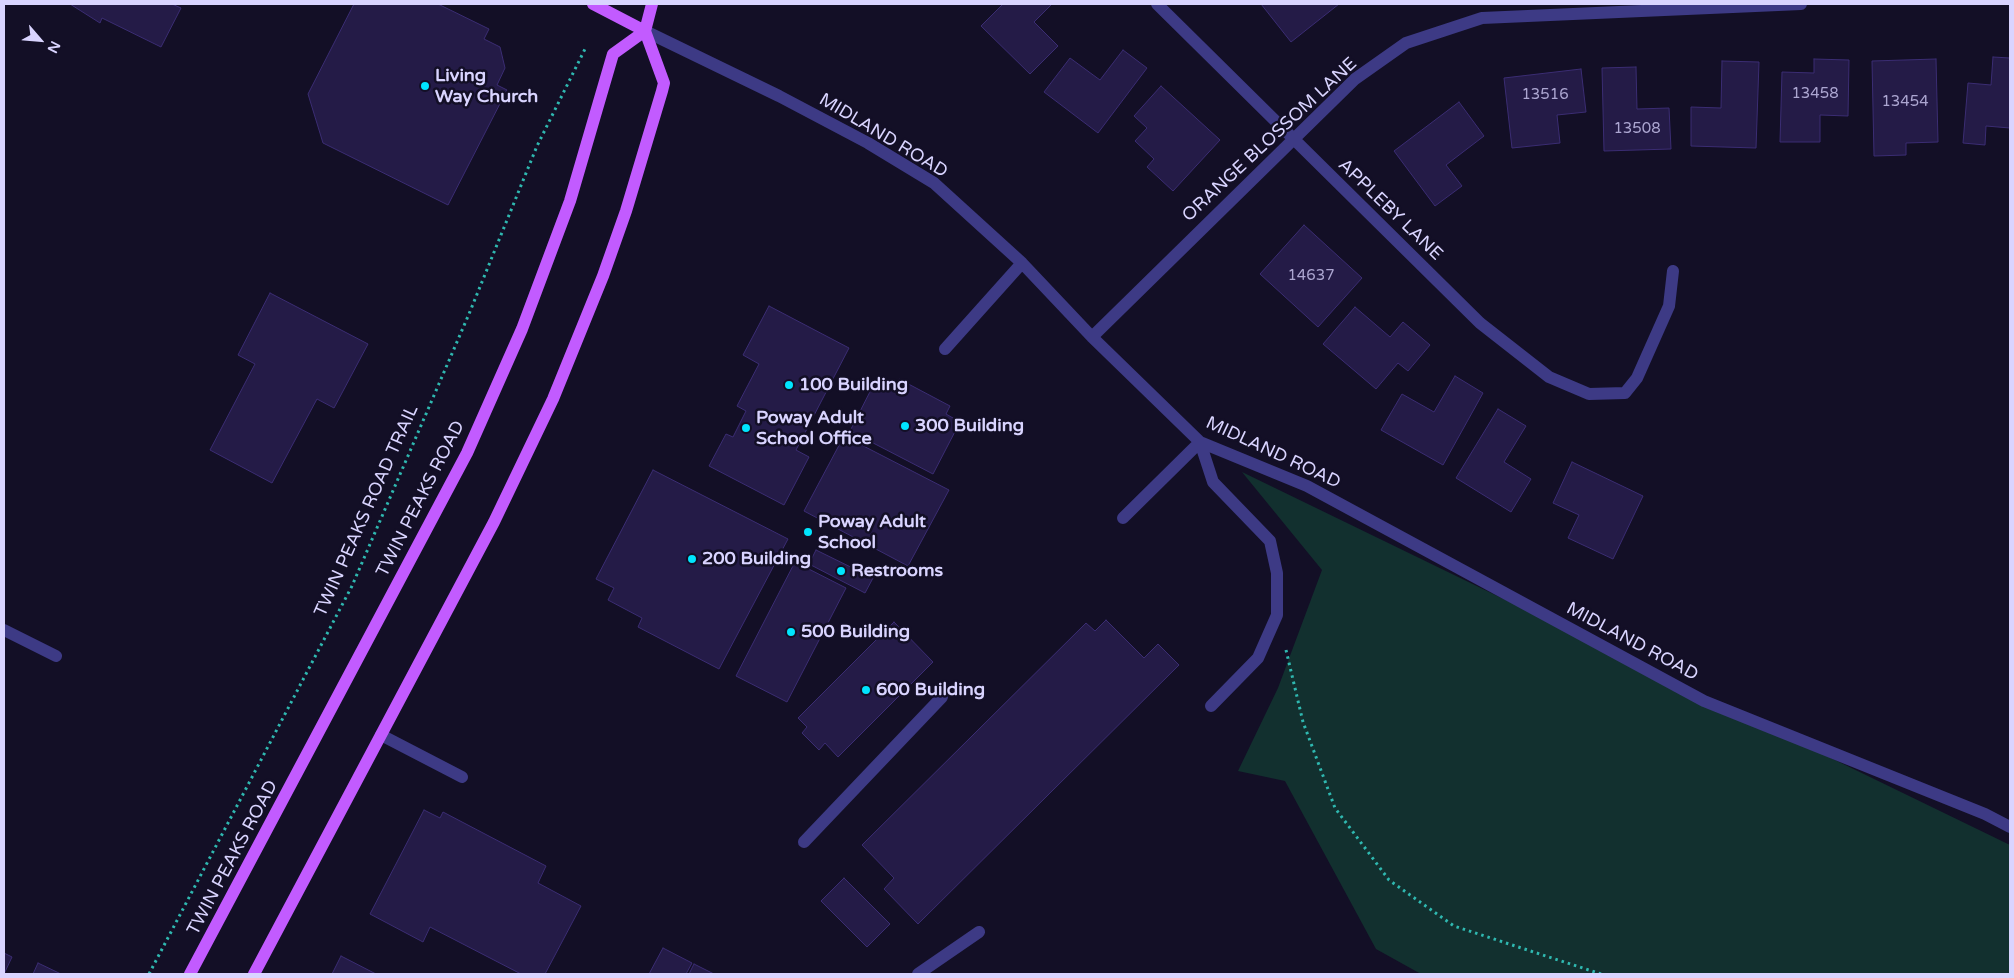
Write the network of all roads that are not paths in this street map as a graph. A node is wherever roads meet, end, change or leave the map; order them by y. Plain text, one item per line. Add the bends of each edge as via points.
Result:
1 (593, 4) edge
2 (652, 4) edge
3 (1157, 4) edge
4 (1801, 4) edge
5 (646, 31) junction
6 (1293, 140) junction
7 (1022, 263) junction
8 (1673, 271) dead end
9 (1092, 337) junction
10 (945, 349) dead end
11 (1200, 442) junction
12 (1123, 518) dead end
13 (4, 630) edge
14 (56, 656) dead end
15 (942, 697) dead end
16 (1211, 706) dead end
17 (381, 735) junction
18 (462, 777) dead end
19 (2010, 827) edge
20 (804, 842) dead end
21 (979, 932) dead end
22 (190, 974) edge
23 (254, 974) edge
24 (918, 974) edge

1 - 5 main road, MIDLAND ROAD
2 - 5 main road
3 - 6 street, APPLEBY LANE
4 - 6 street, ORANGE BLOSSOM LANE via 1482,18 1406,43 1355,79
5 - 7 street, MIDLAND ROAD via 779,96 868,143 934,183
5 - 17 main road via 664,83 603,276 553,399 498,513
5 - 22 main road, TWIN PEAKS ROAD via 614,54 570,201 522,329 467,453
6 - 8 street, APPLEBY LANE via 1480,323 1549,377 1589,394 1625,393 1637,378 1669,306
6 - 9 street, ORANGE BLOSSOM LANE
7 - 9 street, MIDLAND ROAD
7 - 10 street
9 - 11 street, MIDLAND ROAD
11 - 12 street
11 - 16 street via 1213,482 1270,541 1277,573 1277,615 1258,658
11 - 19 street, MIDLAND ROAD via 1307,486 1704,701 1985,814
13 - 14 street
15 - 20 street
17 - 18 street
17 - 23 main road
21 - 24 street

